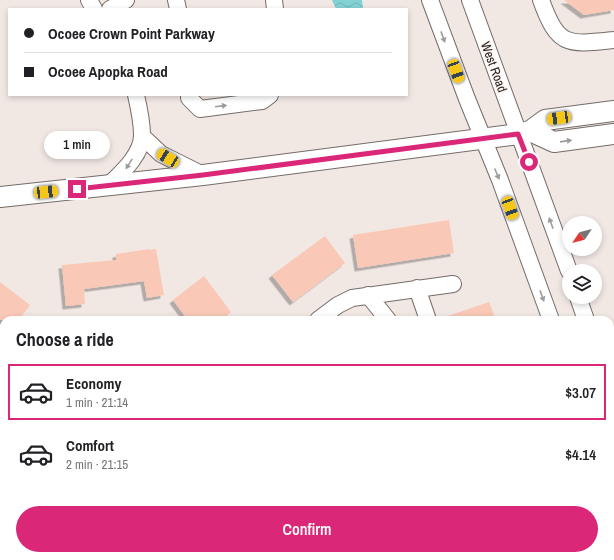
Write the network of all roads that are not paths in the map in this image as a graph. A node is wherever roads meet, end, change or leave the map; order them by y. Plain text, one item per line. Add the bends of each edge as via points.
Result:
1 (126, 0) edge
2 (430, 0) edge
3 (470, 0) edge
4 (541, 0) edge
5 (112, 8) edge
6 (614, 40) edge
7 (136, 96) edge
8 (189, 96) edge
9 (269, 96) edge
10 (614, 111) edge
11 (524, 132) junction
12 (614, 134) edge
13 (142, 136) junction
14 (482, 138) junction
15 (203, 175) junction
16 (108, 186) junction
17 (0, 197) edge
18 (567, 264) edge
19 (453, 284) dead end
20 (416, 288) junction
21 (368, 295) junction
22 (580, 304) edge
23 (323, 316) edge
24 (385, 316) edge
25 (426, 316) edge
26 (550, 316) edge
27 (585, 316) edge

1 - 5 street
2 -> 14 street
3 - 11 street, West Road
4 - 6 street via 556,34 567,41 582,43
7 - 13 street
8 -> 9 street via 200,109 262,101
10 - 11 main road via 545,120
11 -> 12 main road via 554,142
11 - 14 main road
18 -> 11 street, West Road
13 - 15 street via 165,156
13 -> 16 street via 125,170
14 - 15 main road
14 -> 26 street
15 - 16 main road
16 - 17 main road
19 - 20 street
20 - 21 street
20 - 25 street
21 - 23 street via 345,300
21 - 24 street
22 - 27 street

